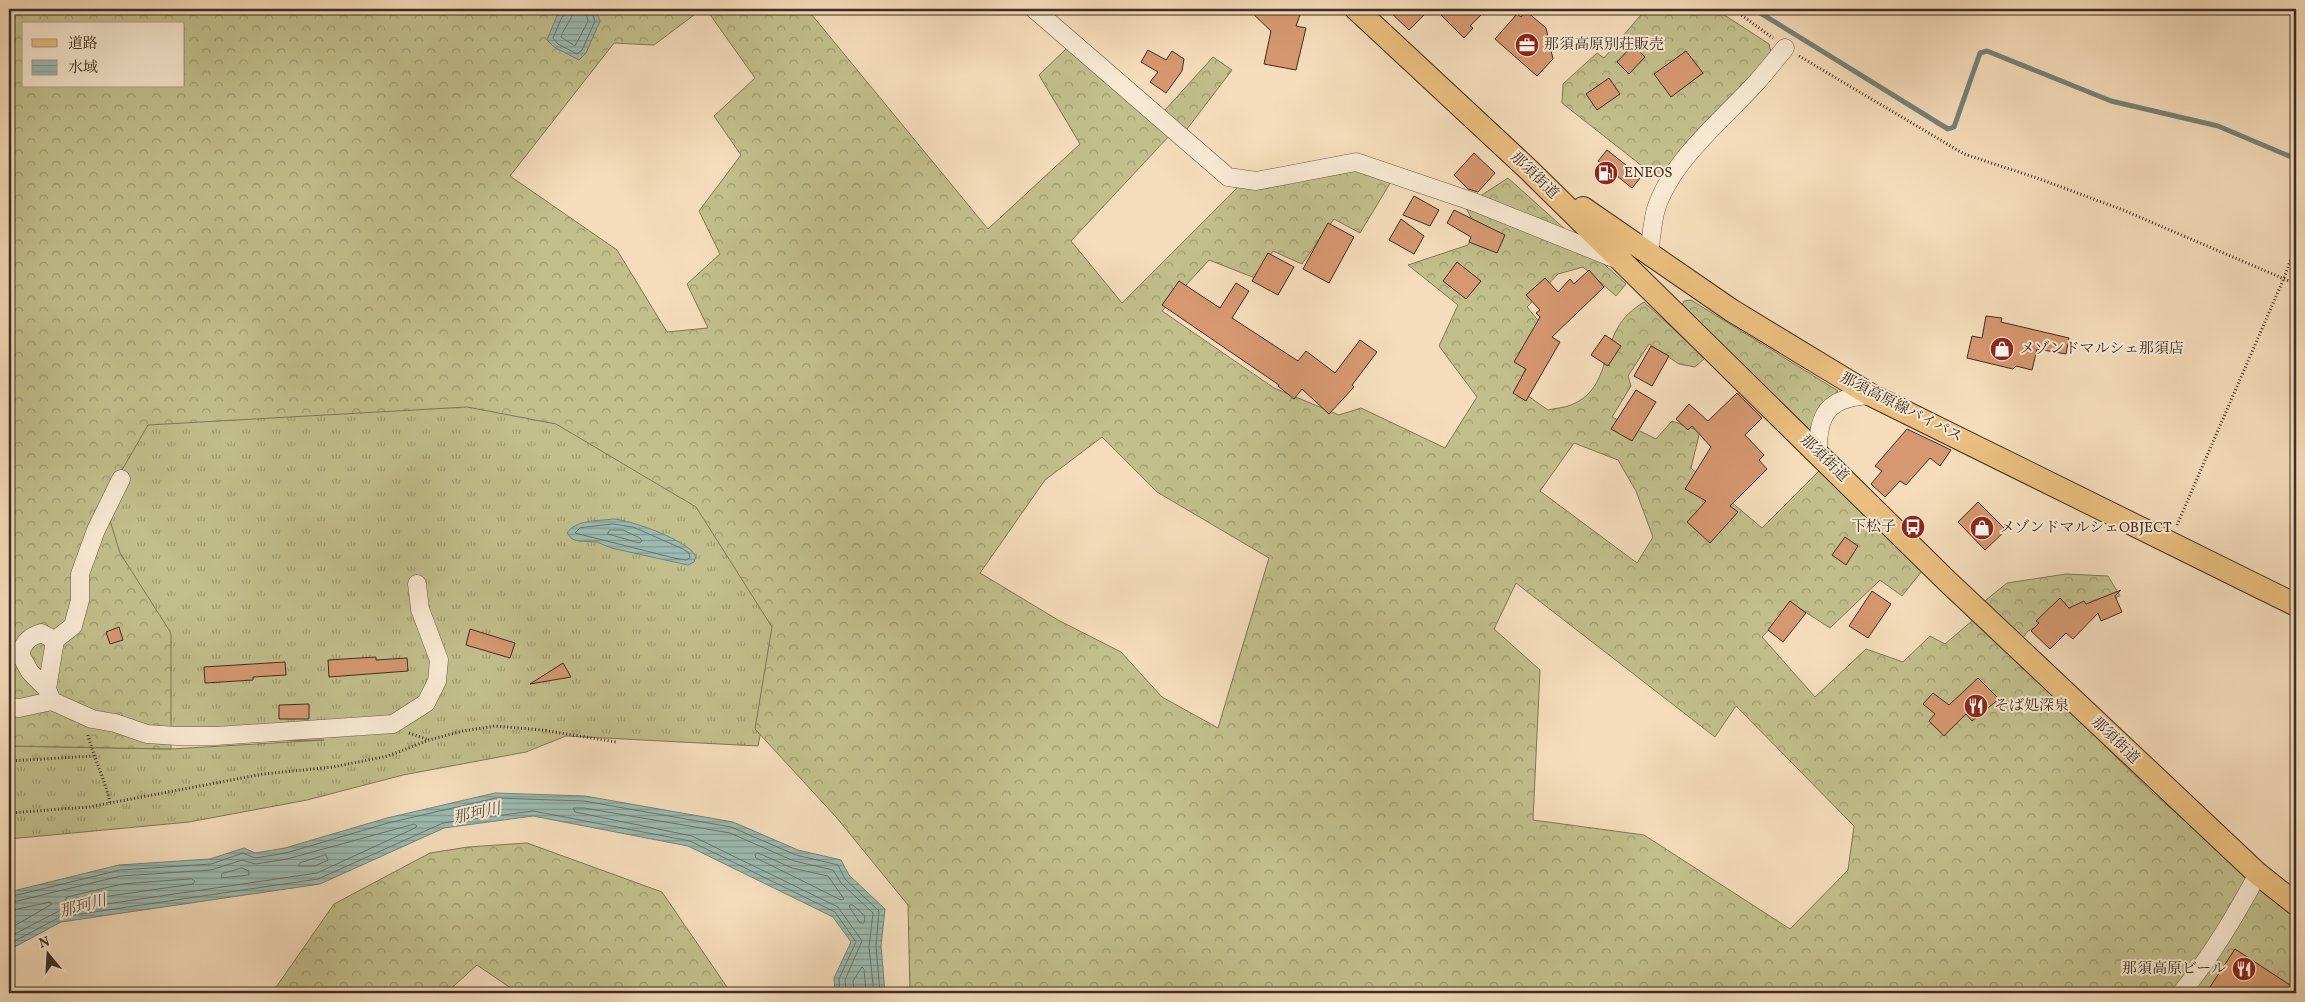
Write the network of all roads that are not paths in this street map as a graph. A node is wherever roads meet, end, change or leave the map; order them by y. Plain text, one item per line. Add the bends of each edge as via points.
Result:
1 (1034, 9) edge
2 (1356, 9) edge
3 (1785, 48) road end
4 (1530, 170) junction
5 (1649, 254) junction
6 (1621, 261) junction
7 (1871, 395) junction
8 (1818, 453) junction
9 (121, 479) dead end
10 (418, 584) dead end
11 (2296, 605) edge
12 (55, 640) junction
13 (50, 695) junction
14 (9, 707) edge
15 (2258, 874) junction
16 (2296, 904) edge
17 (2181, 993) edge

1 - 6 street via 1228,177 1256,181 1356,162 1474,202
2 - 4 main road, 那須街道
3 - 5 street via 1757,83 1717,123 1666,187 1656,209
4 - 5 main road, 那須高原線バイパス
4 - 6 main road, 那須街道
5 - 7 main road, 那須高原線バイパス via 1731,310
6 - 8 main road, 那須街道
7 - 8 street via 1850,396 1834,404 1822,417
7 - 11 main road, 那須高原線バイパス
8 - 15 main road, 那須街道 via 1954,588
9 - 12 street via 96,530 80,574 80,600 73,626
10 - 13 street via 420,609 439,660 437,681 426,703 393,724 216,736 147,734 82,716
12 - 13 street
12 - 13 street via 41,633 30,637 20,654 30,672
13 - 14 street via 19,708
15 - 16 main road, 那須街道
15 - 17 street via 2230,923

